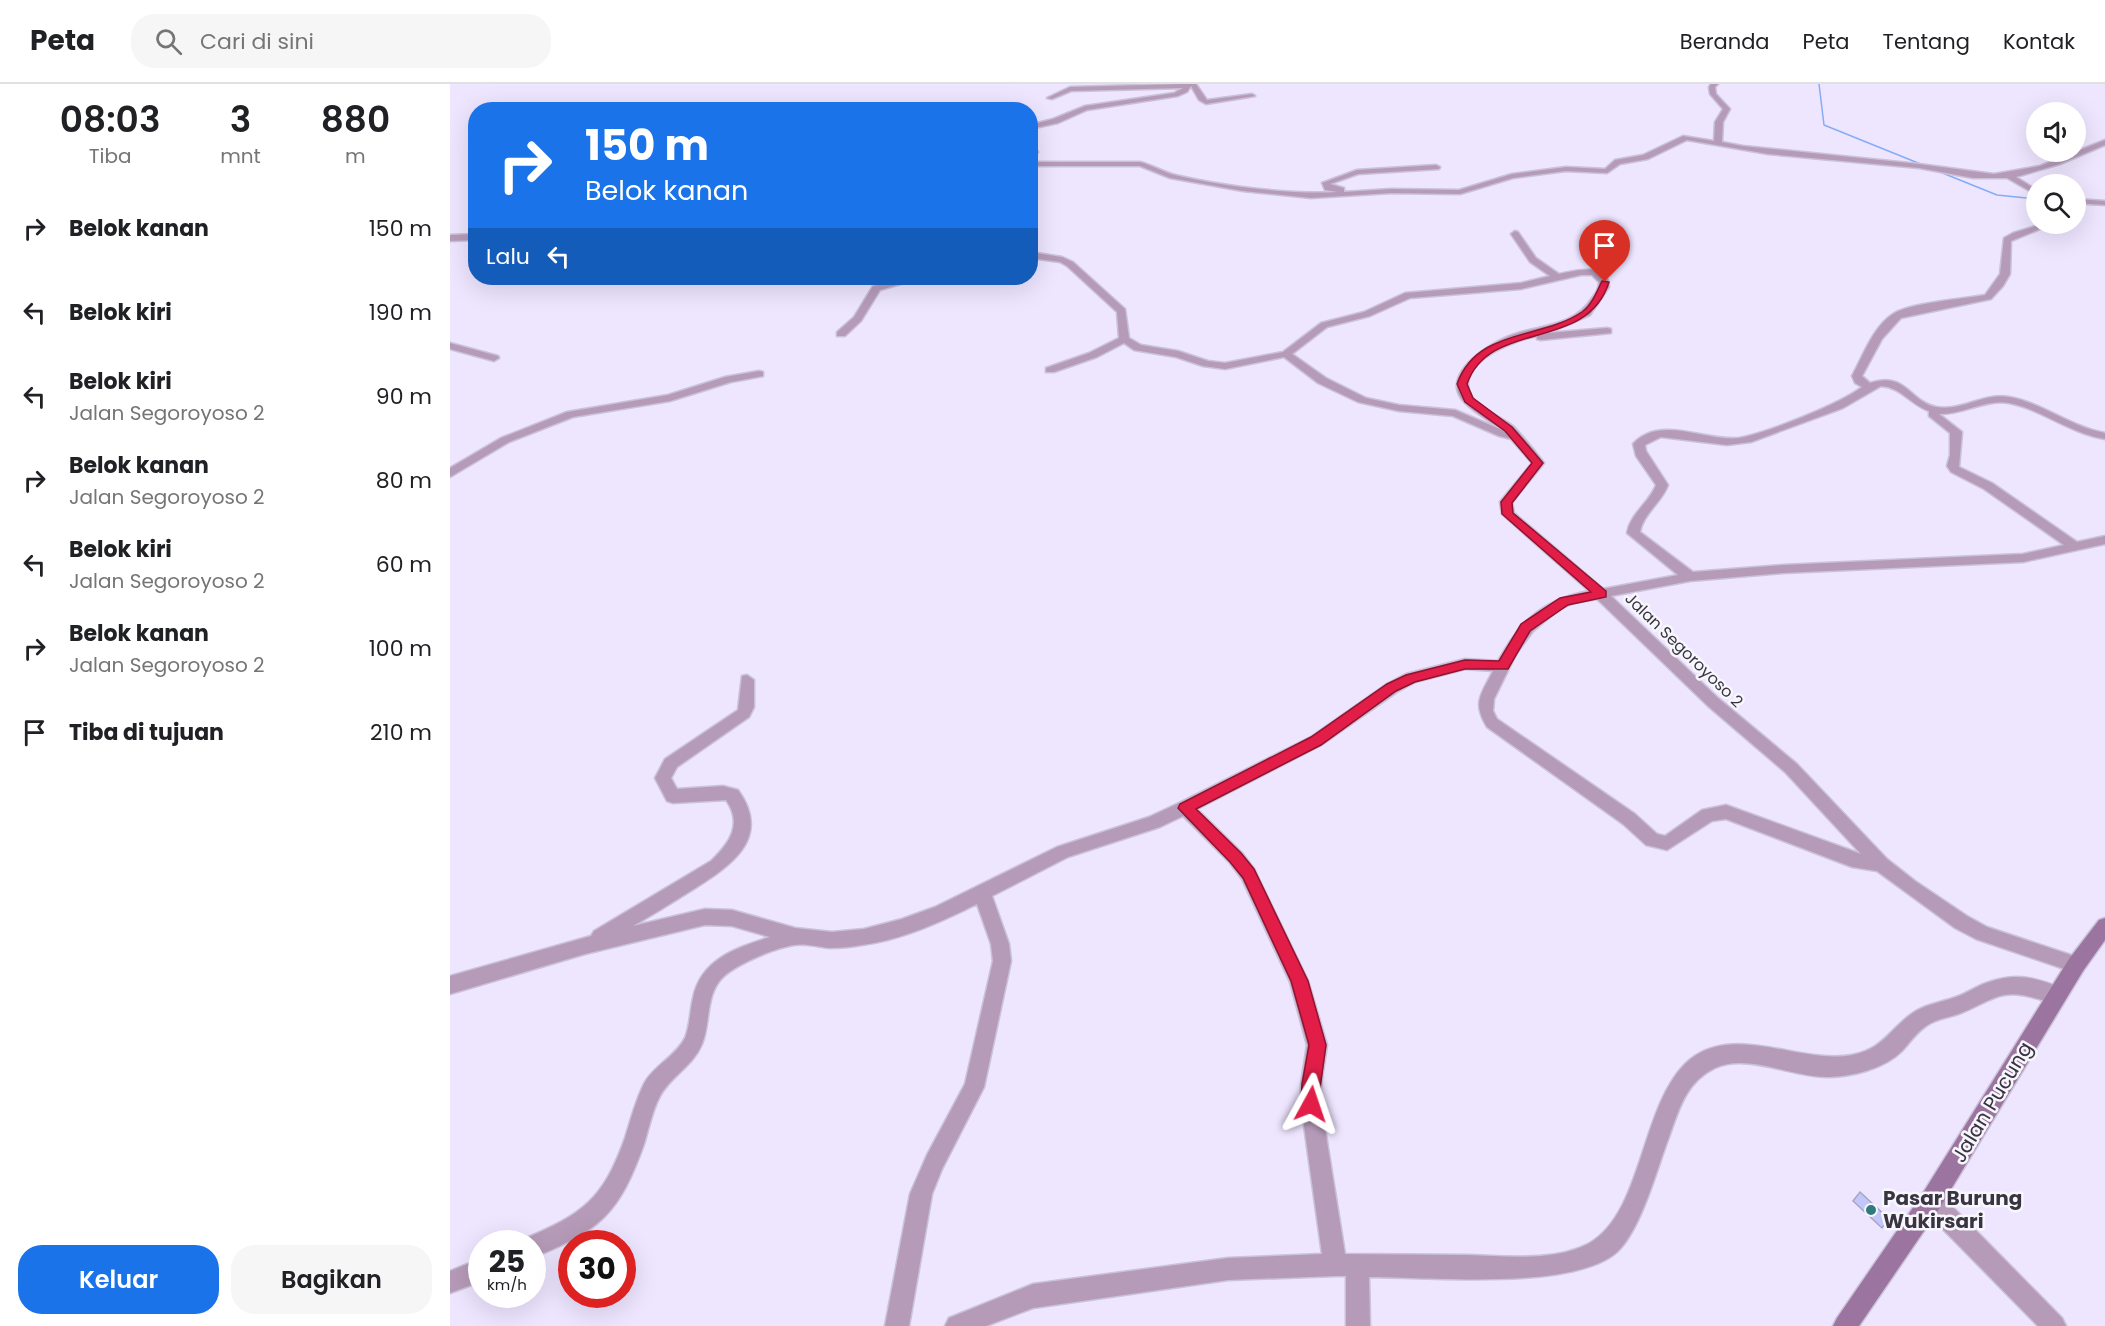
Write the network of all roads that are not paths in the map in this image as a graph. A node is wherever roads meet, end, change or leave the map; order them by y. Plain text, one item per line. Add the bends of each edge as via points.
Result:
1 (1715, 84) edge
2 (1190, 85) edge
3 (1252, 96) dead end
4 (1050, 98) dead end
5 (1038, 125) edge
6 (2105, 142) edge
7 (1718, 144) junction
8 (1038, 165) edge
9 (1436, 167) dead end
10 (2008, 176) junction
11 (2026, 187) edge
12 (1362, 193) junction
13 (2086, 202) edge
14 (2105, 203) edge
15 (2026, 232) edge
16 (1515, 234) dead end
17 (450, 237) edge
18 (468, 237) edge
19 (1038, 256) edge
20 (1557, 277) junction
21 (888, 285) edge
22 (1607, 331) dead end
23 (841, 334) dead end
24 (1522, 336) junction
25 (1124, 339) junction
26 (450, 346) edge
27 (1286, 354) junction
28 (494, 358) dead end
29 (1050, 370) dead end
30 (759, 374) dead end
31 (1868, 386) junction
32 (1935, 410) junction
33 (2105, 436) edge
34 (1517, 438) junction
35 (450, 473) edge
36 (2105, 540) edge
37 (2074, 546) junction
38 (1690, 577) junction
39 (1601, 594) junction
40 (1503, 666) junction
41 (747, 680) dead end
42 (1185, 808) junction
43 (1881, 864) junction
44 (982, 894) junction
45 (2105, 927) edge
46 (795, 936) junction
47 (585, 946) junction
48 (2076, 965) junction
49 (450, 986) edge
50 (2057, 995) junction
51 (1931, 1201) junction
52 (546, 1241) edge
53 (1346, 1265) junction
54 (468, 1275) edge
55 (450, 1282) edge
56 (897, 1326) edge
57 (957, 1326) edge
58 (1358, 1326) edge
59 (1845, 1326) edge
60 (2054, 1326) edge

1 - 7 street via 1713,94 1727,112 1719,122
2 - 3 street via 1206,102
2 - 4 street via 1075,89
2 - 5 street via 1176,95 1085,108
6 - 10 street via 2090,151
7 - 10 street via 1969,175
7 - 12 street via 1686,138 1645,157 1618,162 1606,171 1566,169 1512,176 1460,192
8 - 12 street via 1140,164 1170,176 1243,189 1311,196
9 - 12 street via 1358,172 1326,183 1333,190
10 - 11 street
13 - 14 street
15 - 31 street via 2007,240 2005,274 1988,297 1905,312 1893,318 1857,376
16 - 20 street via 1533,260
17 - 18 street
19 - 25 street via 1070,264 1122,311
20 - 24 street, Jalan Segoroyoso 2 via 1591,272 1603,279 1604,287 1587,313 1550,330
20 - 27 street, Jalan Segoroyoso 2 via 1521,286 1408,295 1367,314 1324,325
21 - 23 street via 876,288 858,319
22 - 24 street
24 - 34 street, Jalan Segoroyoso 2 via 1506,340 1481,356 1467,369 1462,384 1468,400
25 - 27 street, Jalan Segoroyoso 2 via 1138,348 1225,366
25 - 29 street
26 - 28 street
27 - 34 street via 1314,378 1351,395 1392,408 1454,413
30 - 35 street via 670,398 571,414 505,440
31 - 32 street via 1897,385
31 - 38 street via 1845,403 1740,441 1663,433 1647,437 1639,444 1640,457 1662,485 1661,493 1633,527 1633,533
32 - 33 street via 2011,401
32 - 37 street via 1933,414 1956,432 1955,470 1988,486
34 - 39 street, Jalan Segoroyoso 2 via 1538,463 1506,502 1508,514
36 - 37 street
37 - 38 street via 2023,558
38 - 39 street
39 - 40 street via 1564,601 1526,627
39 - 43 street, Jalan Segoroyoso 2 via 1713,702 1791,768
40 - 42 street via 1465,664 1411,678 1316,741
40 - 43 street via 1485,706 1492,723 1629,819 1652,840 1667,843 1708,815 1726,812 1852,860
41 - 47 street via 744,713 671,763 663,778 673,796 723,792 732,795 745,821 736,847 717,866
42 - 44 street via 1063,852
42 - 53 street via 1248,874 1299,981 1317,1045 1311,1104
43 - 48 street, Jalan Segoroyoso 2 via 1961,922
44 - 46 street via 924,920 864,937 832,940
44 - 56 street via 1002,961 974,1087 921,1194
45 - 48 main road, Jalan Pucung
46 - 47 street via 732,918 711,917
46 - 52 street via 731,961 707,982 693,1042 653,1088 622,1177 609,1199 592,1217
47 - 49 street
48 - 50 main road, Jalan Pucung
50 - 51 main road, Jalan Pucung
50 - 53 street via 2027,984 2002,985 1965,1003 1929,1013 1890,1049 1850,1065 1815,1066 1742,1052 1696,1066 1675,1091 1633,1206 1620,1230 1608,1244 1577,1260 1522,1267
51 - 59 main road, Jalan Pucung
51 - 60 street
53 - 57 street via 1228,1269 1033,1296
53 - 58 street
54 - 55 street

